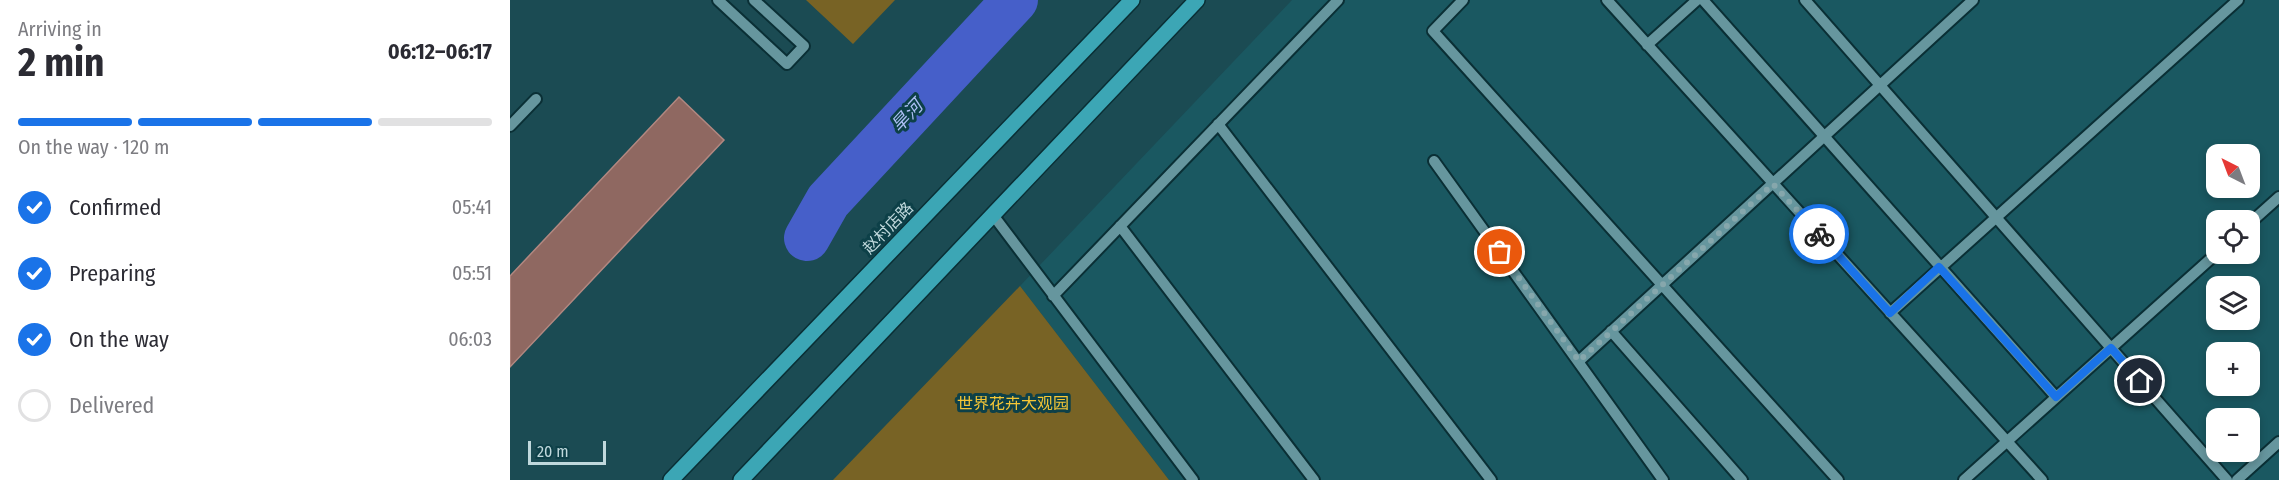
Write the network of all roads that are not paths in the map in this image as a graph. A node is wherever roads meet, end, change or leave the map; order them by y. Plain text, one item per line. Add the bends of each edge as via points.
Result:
1 (718, 0) edge
2 (754, 0) edge
3 (1132, 0) edge
4 (1197, 0) edge
5 (1338, 0) edge
6 (1463, 0) edge
7 (1607, 0) edge
8 (1697, 0) edge
9 (1702, 0) edge
10 (1805, 0) edge
11 (1973, 0) edge
12 (2238, 0) edge
13 (1647, 45) junction
14 (1880, 85) junction
15 (536, 99) dead end
16 (1218, 124) junction
17 (510, 126) edge
18 (1824, 136) junction
19 (1434, 161) dead end
20 (1773, 184) junction
21 (2279, 197) edge
22 (2260, 214) edge
23 (993, 216) junction
24 (1995, 217) junction
25 (1120, 226) junction
26 (2206, 263) edge
27 (1939, 267) junction
28 (1662, 285) junction
29 (1053, 296) junction
30 (1890, 313) junction
31 (1611, 331) junction
32 (2111, 348) junction
33 (1579, 361) junction
34 (2056, 397) junction
35 (2007, 441) junction
36 (2279, 442) edge
37 (749, 477) edge
38 (671, 480) edge
39 (1193, 480) edge
40 (1314, 480) edge
41 (1491, 480) edge
42 (1663, 480) edge
43 (1742, 480) edge
44 (1838, 480) edge
45 (1964, 480) edge
46 (2042, 480) edge
47 (2227, 480) edge
48 (2237, 480) edge

1 - 2 street via 787,64 804,46
3 - 38 main road, 赵村店路
4 - 23 main road
5 - 16 street
6 - 28 street via 1433,31
7 - 13 street
8 - 13 street
9 - 18 street
10 - 14 street
11 - 14 street
12 - 24 street
13 - 20 street
14 - 18 street
14 - 24 street
15 - 17 street
16 - 25 street
16 - 41 street
18 - 20 street
18 - 27 street
19 - 33 street
20 - 28 street
20 - 30 street
21 - 22 street
23 - 29 street
23 - 37 main road
24 - 27 street
24 - 32 street
25 - 29 street
25 - 40 street
26 - 32 street
27 - 30 street
27 - 34 street
28 - 31 street
28 - 44 street
29 - 39 street
30 - 35 street
31 - 33 street
31 - 43 street
32 - 34 street
32 - 47 street
33 - 42 street
34 - 35 street
35 - 45 street
35 - 46 street
36 - 48 street

